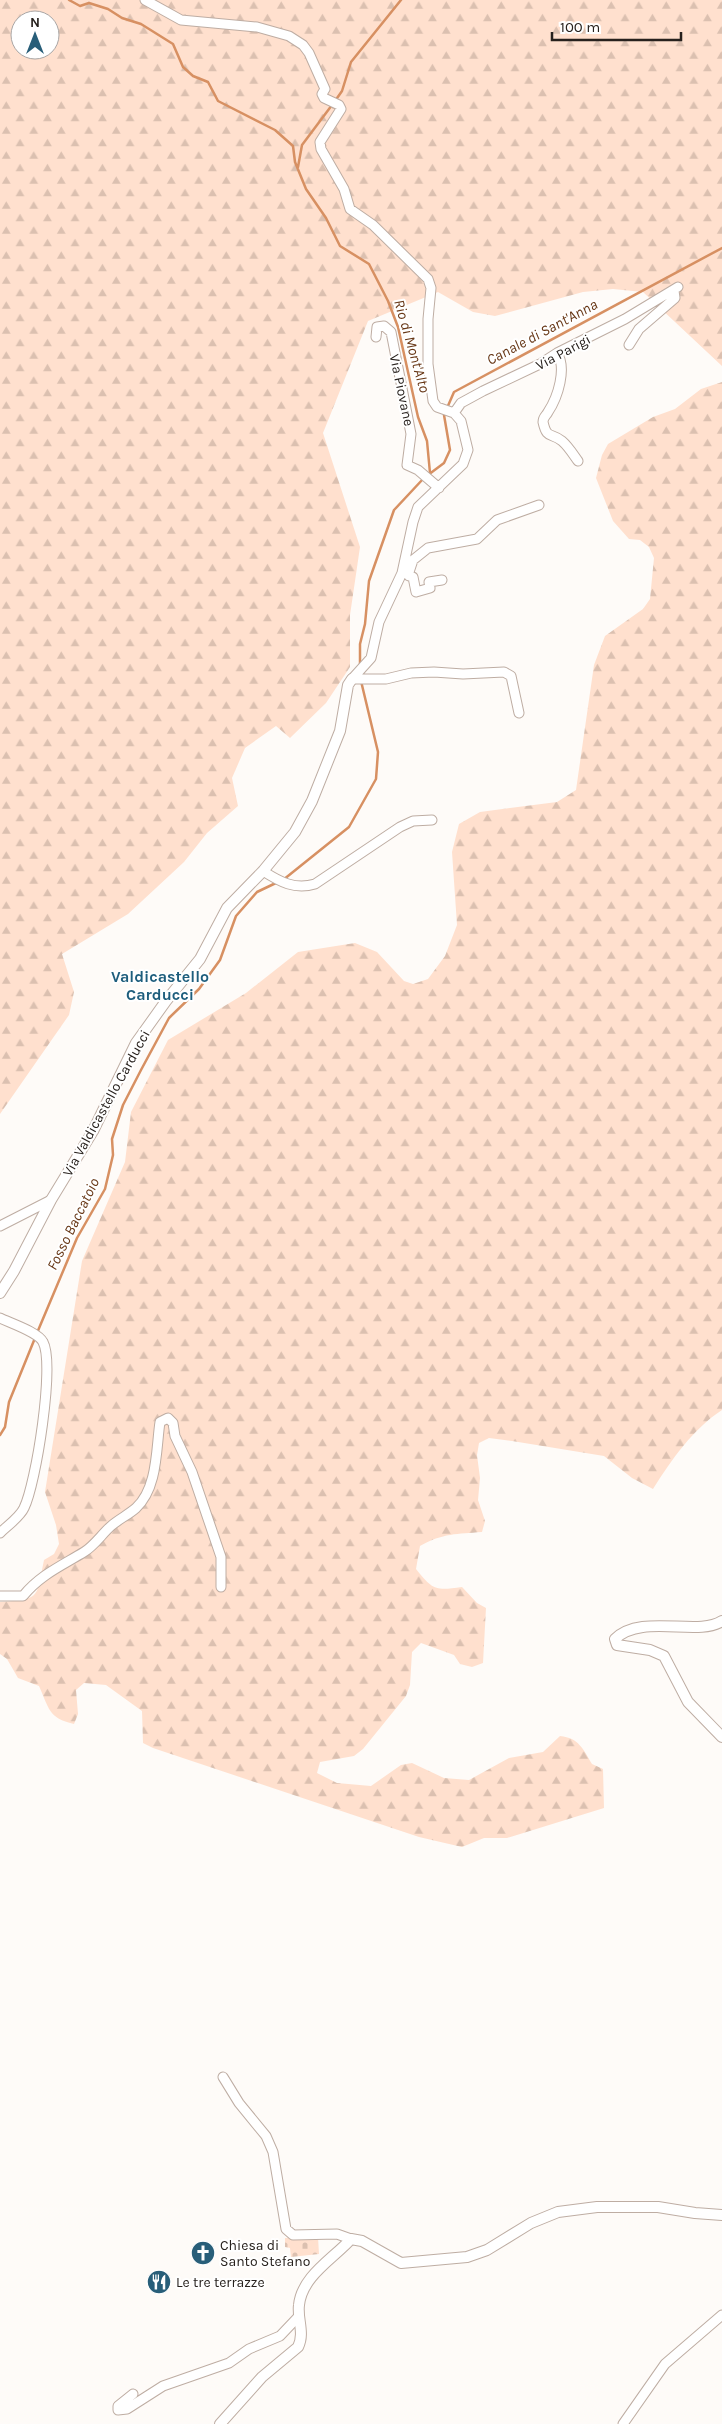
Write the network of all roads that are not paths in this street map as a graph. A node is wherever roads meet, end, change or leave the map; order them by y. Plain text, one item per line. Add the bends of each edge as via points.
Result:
1 (145, 0) edge
2 (376, 338) dead end
3 (629, 345) dead end
4 (557, 353) junction
5 (453, 413) junction
6 (578, 460) dead end
7 (437, 486) junction
8 (538, 505) dead end
9 (406, 573) junction
10 (442, 580) dead end
11 (352, 679) junction
12 (519, 713) dead end
13 (432, 820) dead end
14 (263, 871) junction
15 (51, 1200) junction
16 (0, 1226) edge
17 (0, 1293) edge
18 (0, 1318) edge
19 (0, 1533) edge
20 (220, 1587) dead end
21 (0, 1596) edge
22 (722, 1621) edge
23 (722, 1738) edge
24 (223, 2077) dead end
25 (722, 2215) edge
26 (351, 2240) junction
27 (722, 2315) edge
28 (299, 2316) junction
29 (133, 2394) dead end
30 (220, 2424) edge
31 (623, 2424) edge

1 - 5 street via 181,20 257,27 289,36 303,44 325,89 324,98 341,109 320,142 344,189 350,209 373,225 428,279 431,288 429,372 433,401
2 - 7 street, Via Piovane via 377,327 384,326 391,332 411,434 407,465
3 - 4 street, Via Parigi via 639,329 675,298 676,289 602,332
4 - 5 street, Via Parigi via 460,404
4 - 6 street via 561,360 560,376 553,402 542,422 549,436 560,439
5 - 7 street, Via Valdicastello Carducci via 461,421 468,450 463,464
7 - 9 street, Via Valdicastello Carducci via 418,507
8 - 9 street via 497,520 477,539 428,548 413,560
9 - 10 street via 413,577 416,592 430,588 429,582
9 - 11 street, Via Valdicastello Carducci via 379,622 370,658
11 - 12 street via 386,679 411,673 504,672 511,676
11 - 14 street, Via Valdicastello Carducci via 348,685 340,731 312,801 295,832
13 - 14 street via 413,821 400,827 315,884 290,886
14 - 15 street, Via Valdicastello Carducci via 227,908 200,959 136,1043 92,1131
15 - 16 street
15 - 17 street, Via Valdicastello Carducci
18 - 19 street via 36,1335 45,1348 46,1377 39,1444 24,1510
20 - 21 street via 220,1557 192,1472 175,1436 173,1423 168,1418 160,1422 157,1461 146,1495 137,1507 112,1525 86,1551 34,1582 23,1596
22 - 23 street via 694,1626 648,1626 621,1633 615,1638 617,1645 650,1650 664,1656 688,1702
24 - 26 street via 266,2136 273,2152 286,2228 293,2235 337,2234
25 - 26 street via 658,2207 596,2207 558,2212 468,2257 401,2263 362,2241
26 - 28 street via 307,2281
27 - 31 street via 665,2364
28 - 29 street via 280,2336 249,2348 229,2363 163,2386 127,2409 118,2410 118,2406
28 - 30 street via 301,2341 298,2347 262,2376

